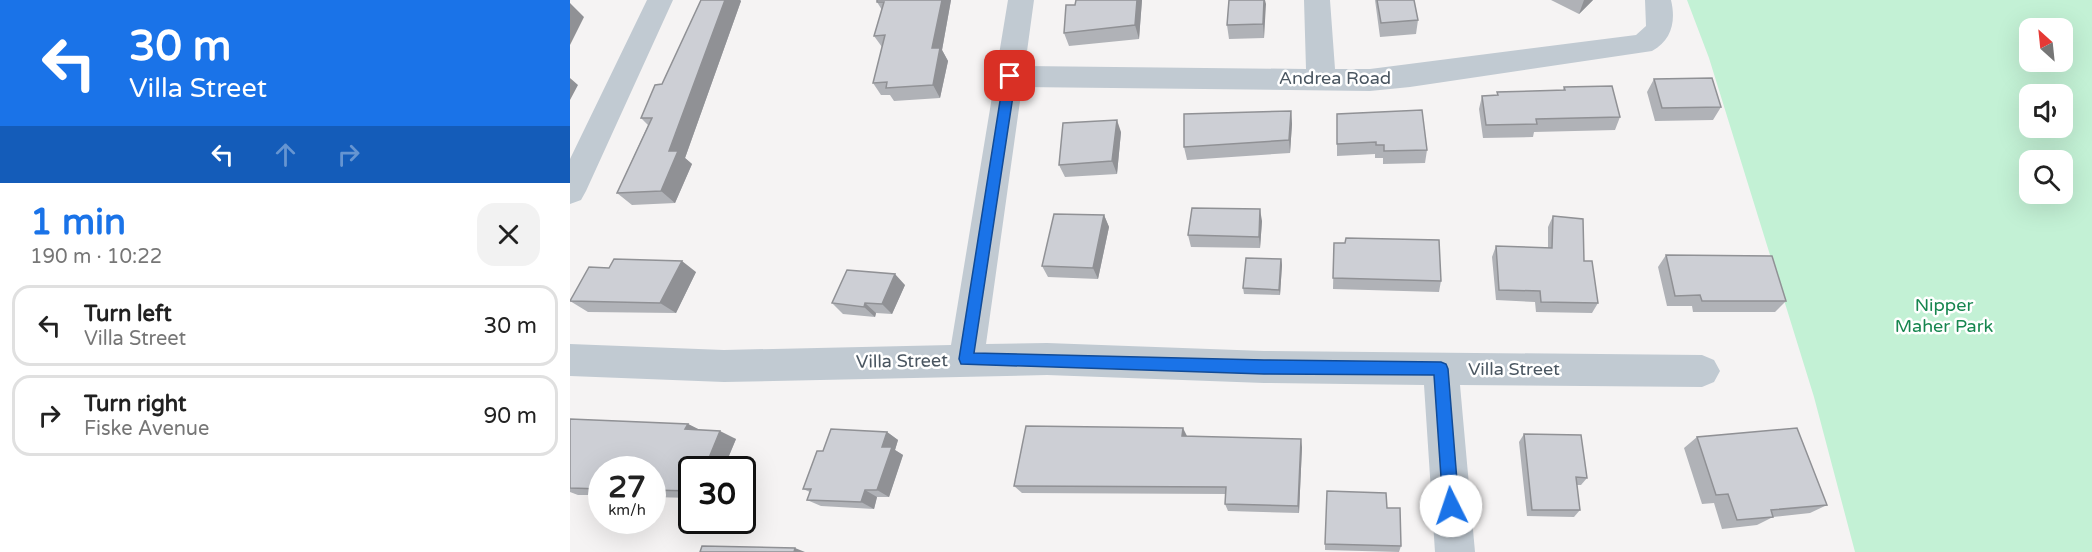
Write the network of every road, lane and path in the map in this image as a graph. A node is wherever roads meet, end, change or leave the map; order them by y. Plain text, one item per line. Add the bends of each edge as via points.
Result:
1 (660, 0) edge
2 (1021, 0) edge
3 (1317, 0) edge
4 (1658, 0) edge
5 (1010, 76) junction
6 (1322, 79) junction
7 (570, 191) edge
8 (966, 359) junction
9 (570, 360) edge
10 (1441, 369) junction
11 (1702, 371) dead end
12 (1455, 552) edge

1 - 7 street
2 - 5 street
3 - 6 street
4 - 6 street, Andrea Road via 1661,21 1656,36 1634,46 1422,75
5 - 6 street, Andrea Road
5 - 8 street
8 - 9 street, Villa Street via 724,366
8 - 10 street, Villa Street
10 - 11 street, Villa Street
10 - 12 street

